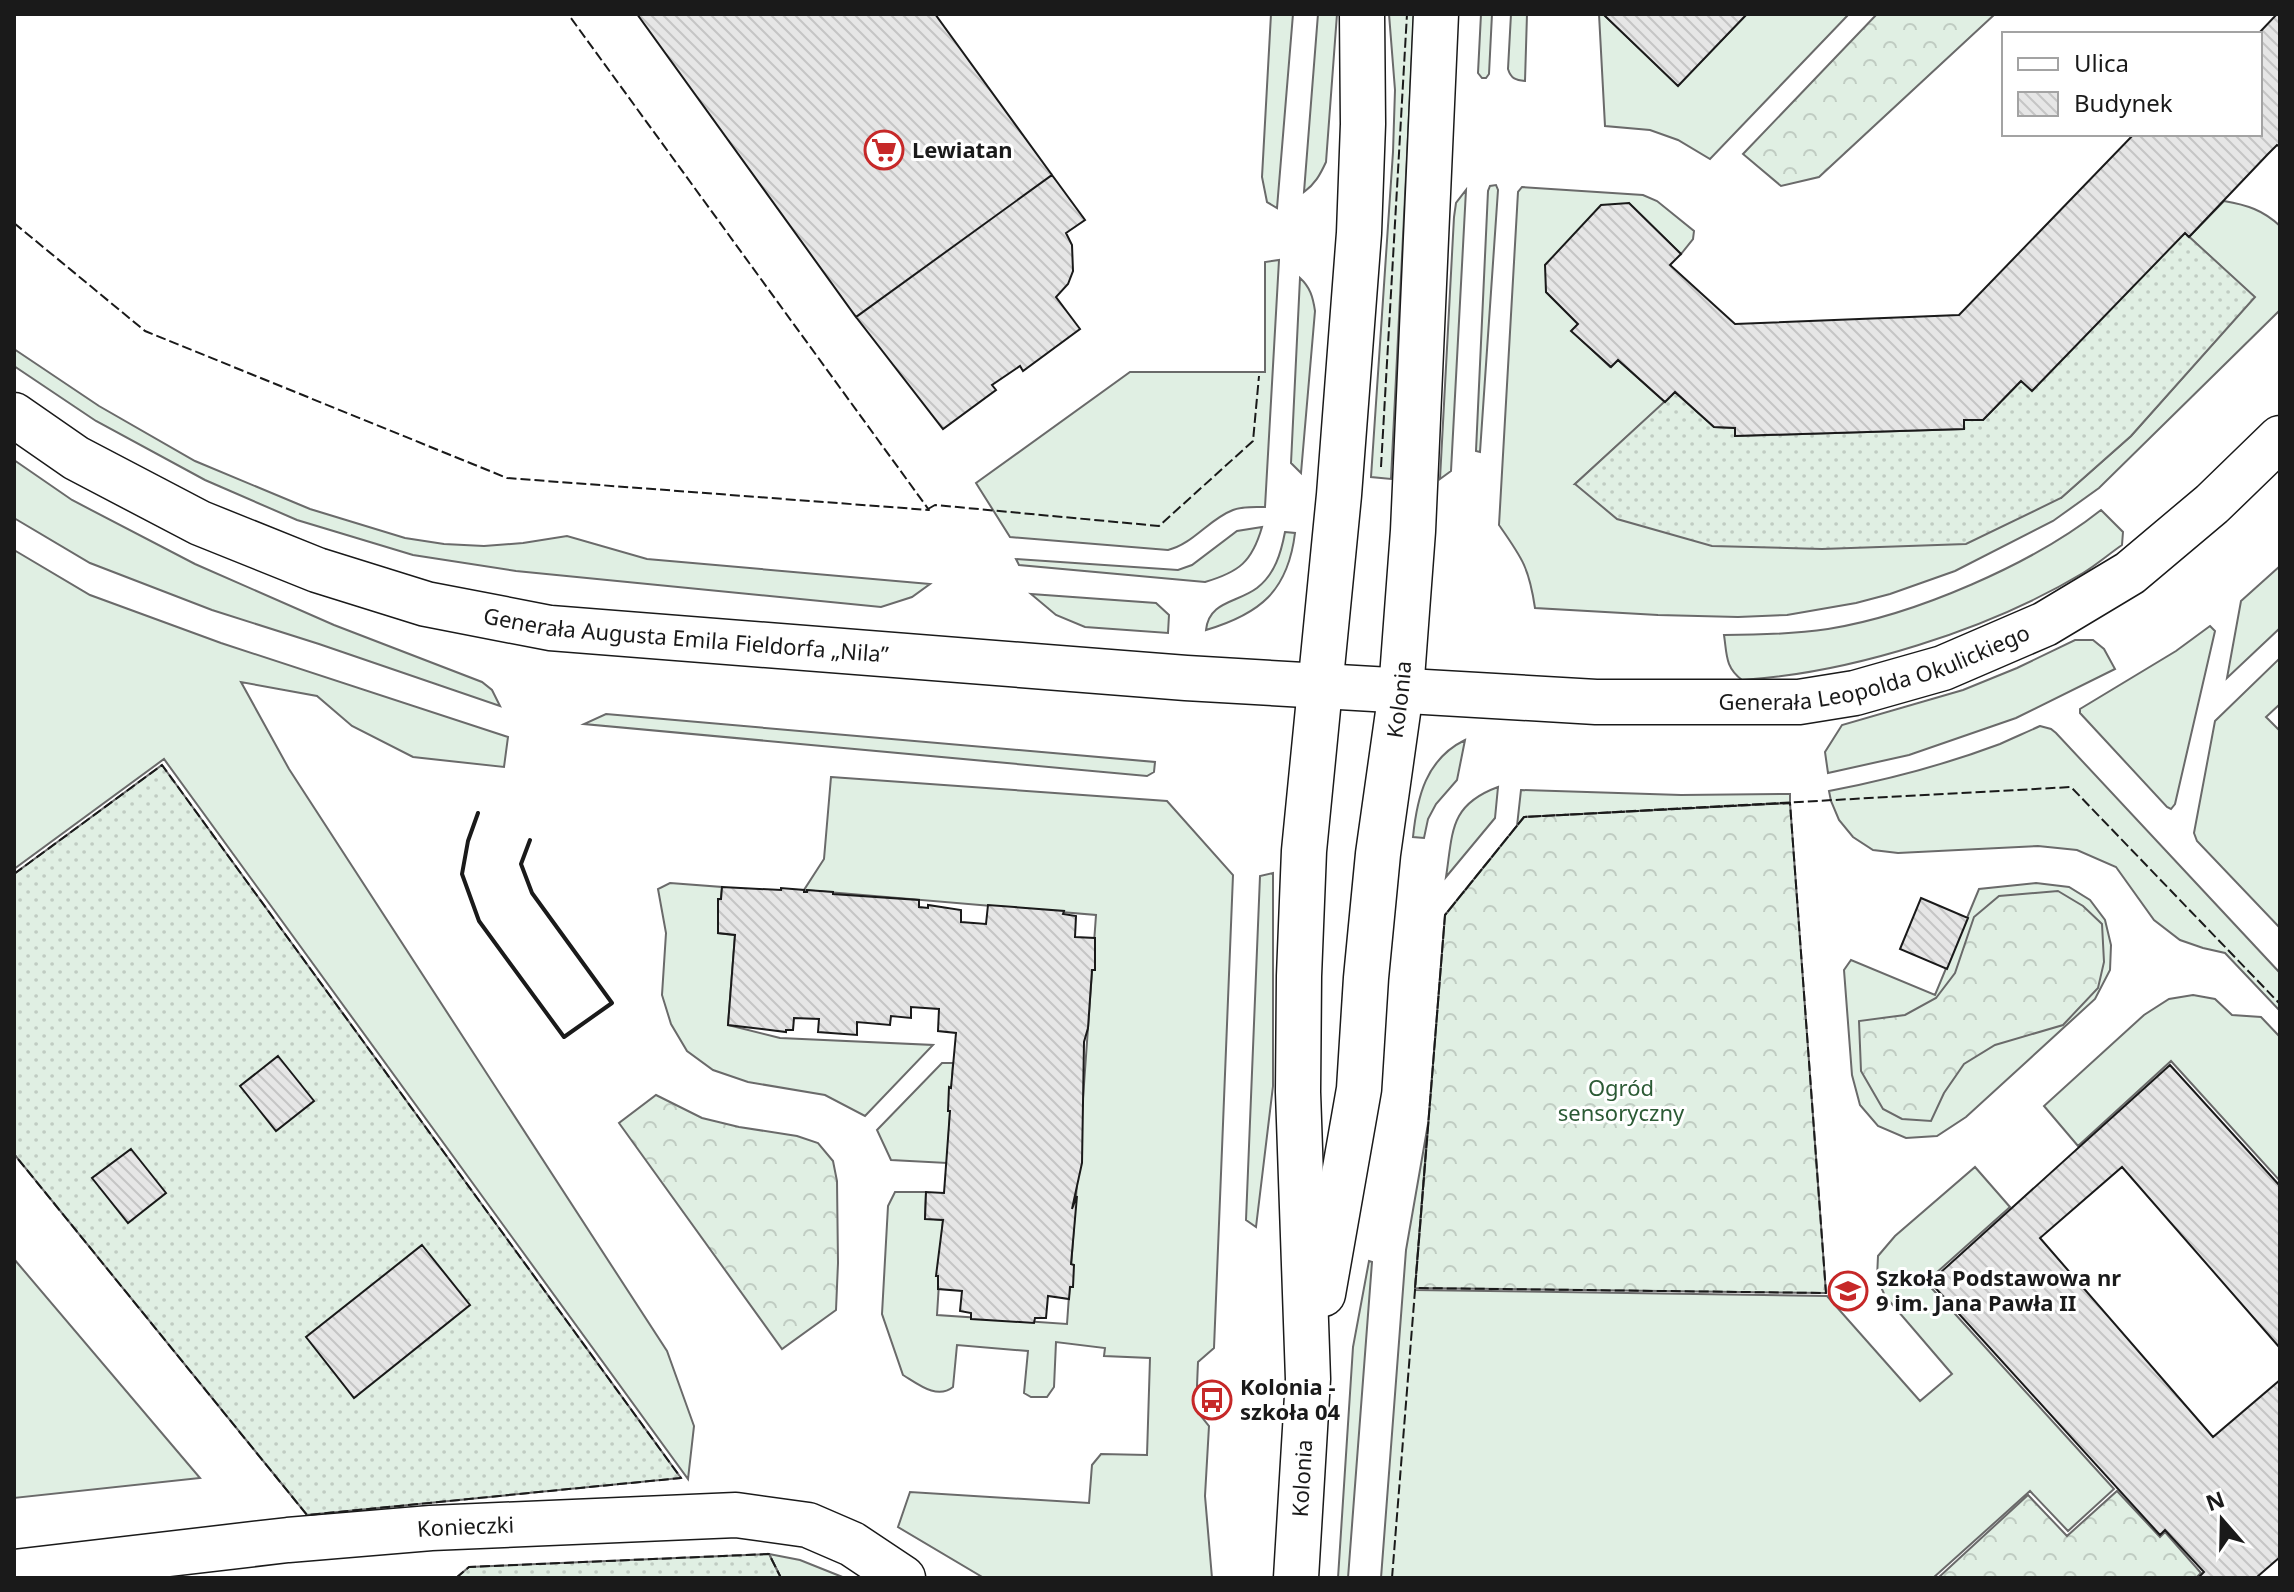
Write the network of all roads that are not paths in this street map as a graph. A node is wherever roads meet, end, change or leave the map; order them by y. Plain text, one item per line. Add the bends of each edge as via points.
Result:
1 (1362, 14) edge
2 (1436, 14) edge
3 (14, 415) edge
4 (2280, 438) edge
5 (1321, 686) junction
6 (1401, 691) junction
7 (1308, 1379) junction
8 (14, 1572) edge
9 (903, 1578) edge
10 (1296, 1578) edge

1 - 5 street, Kolonia via 1359,233
2 - 6 street, Kolonia
3 - 5 street, Generała Augusta Emila Fieldorfa „Nila” via 76,458 200,523 317,570 426,604 550,628
4 - 6 street, Generała Leopolda Okulickiego via 2189,525 2107,588 2045,624 1912,678 1799,702 1596,702
5 - 6 street, Generała Augusta Emila Fieldorfa „Nila”
5 - 7 street, Kolonia via 1304,851 1299,976
6 - 7 street, Kolonia via 1378,854 1359,1089
7 - 10 street, Kolonia
8 - 9 street, Konieczki via 431,1528 736,1515 808,1525 852,1544

